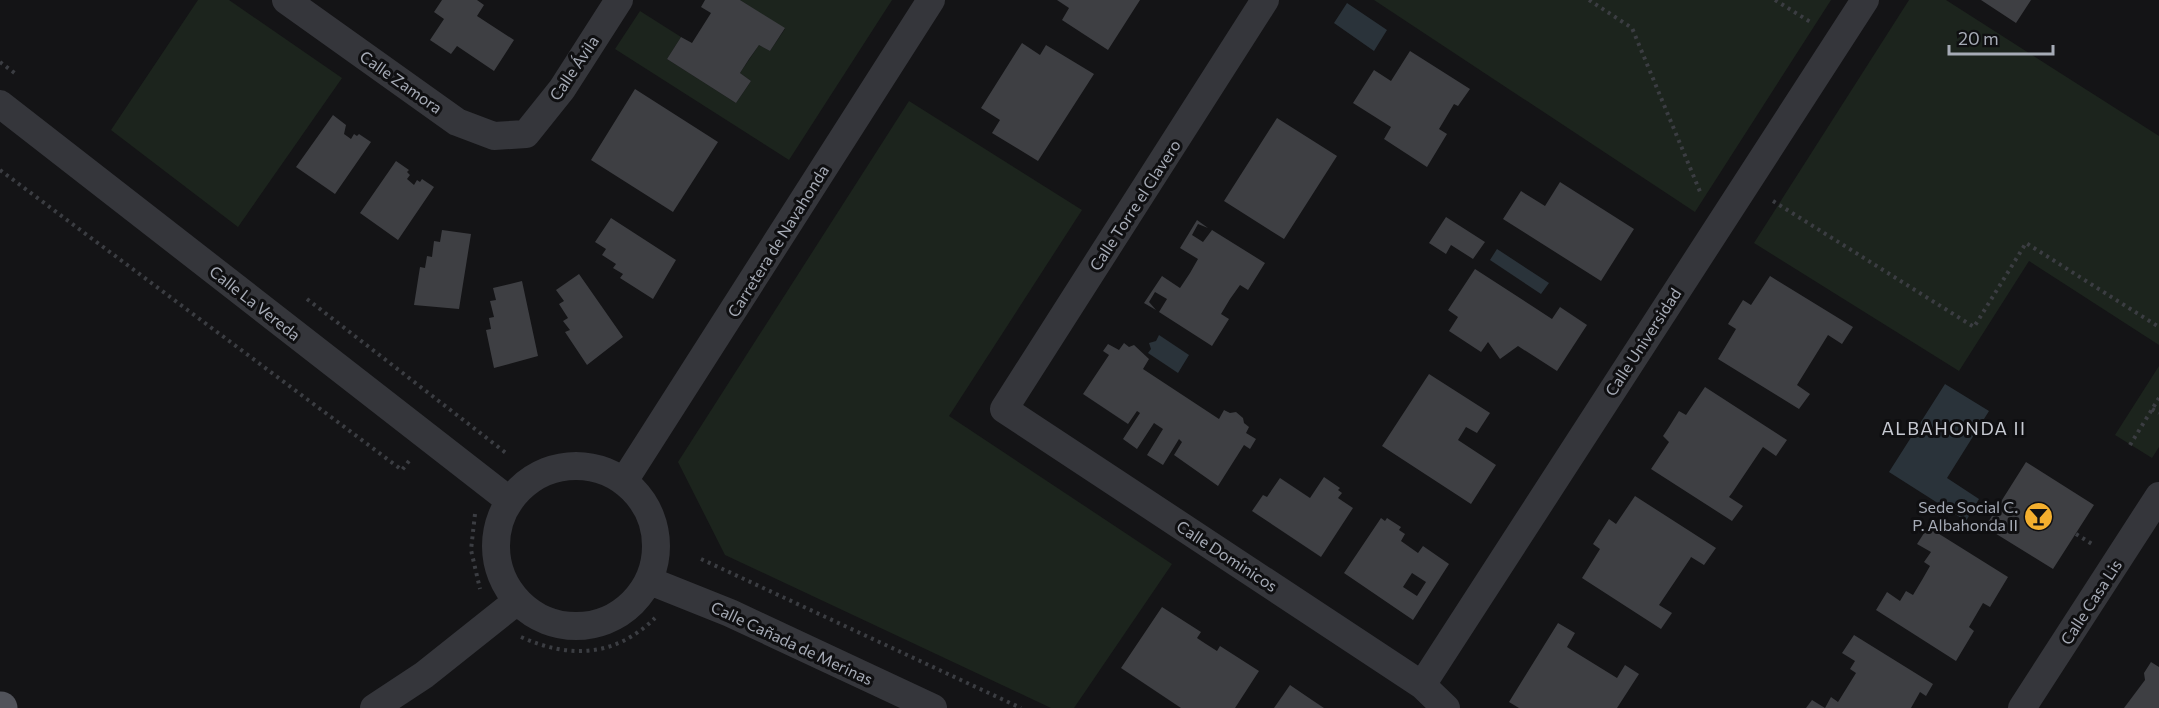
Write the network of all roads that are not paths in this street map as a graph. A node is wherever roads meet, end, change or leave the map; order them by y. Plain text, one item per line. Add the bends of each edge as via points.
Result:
1 (286, 0) edge
2 (619, 0) edge
3 (931, 0) edge
4 (1265, 0) edge
5 (1865, 0) edge
6 (0, 104) edge
7 (526, 134) joint
8 (1004, 409) joint
9 (624, 481) junction
10 (2159, 496) edge
11 (510, 501) junction
12 (650, 581) junction
13 (517, 601) junction
14 (1422, 685) junction
15 (374, 708) edge
16 (933, 708) edge
17 (1446, 708) edge
18 (2022, 708) edge

1 - 7 street, Calle Zamora via 457,122 494,136
2 - 7 street, Calle Ávila via 562,89
3 - 9 street, Carretera de Navahonda
4 - 8 street, Calle Torre el Clavero
5 - 14 street, Calle Universidad
6 - 11 street, Calle La Vereda
8 - 14 street, Calle Dominicos
9 - 11 street via 595,468 562,467 533,478
9 - 12 street via 649,511 657,549
10 - 18 street, Calle Casa Lis
11 - 13 street via 498,525 496,552 502,578
12 - 13 street via 626,610 610,620 577,627 544,620
12 - 16 street, Calle Cañada de Merinas via 730,613
13 - 15 street via 424,675
14 - 17 street, Calle Dominicos

